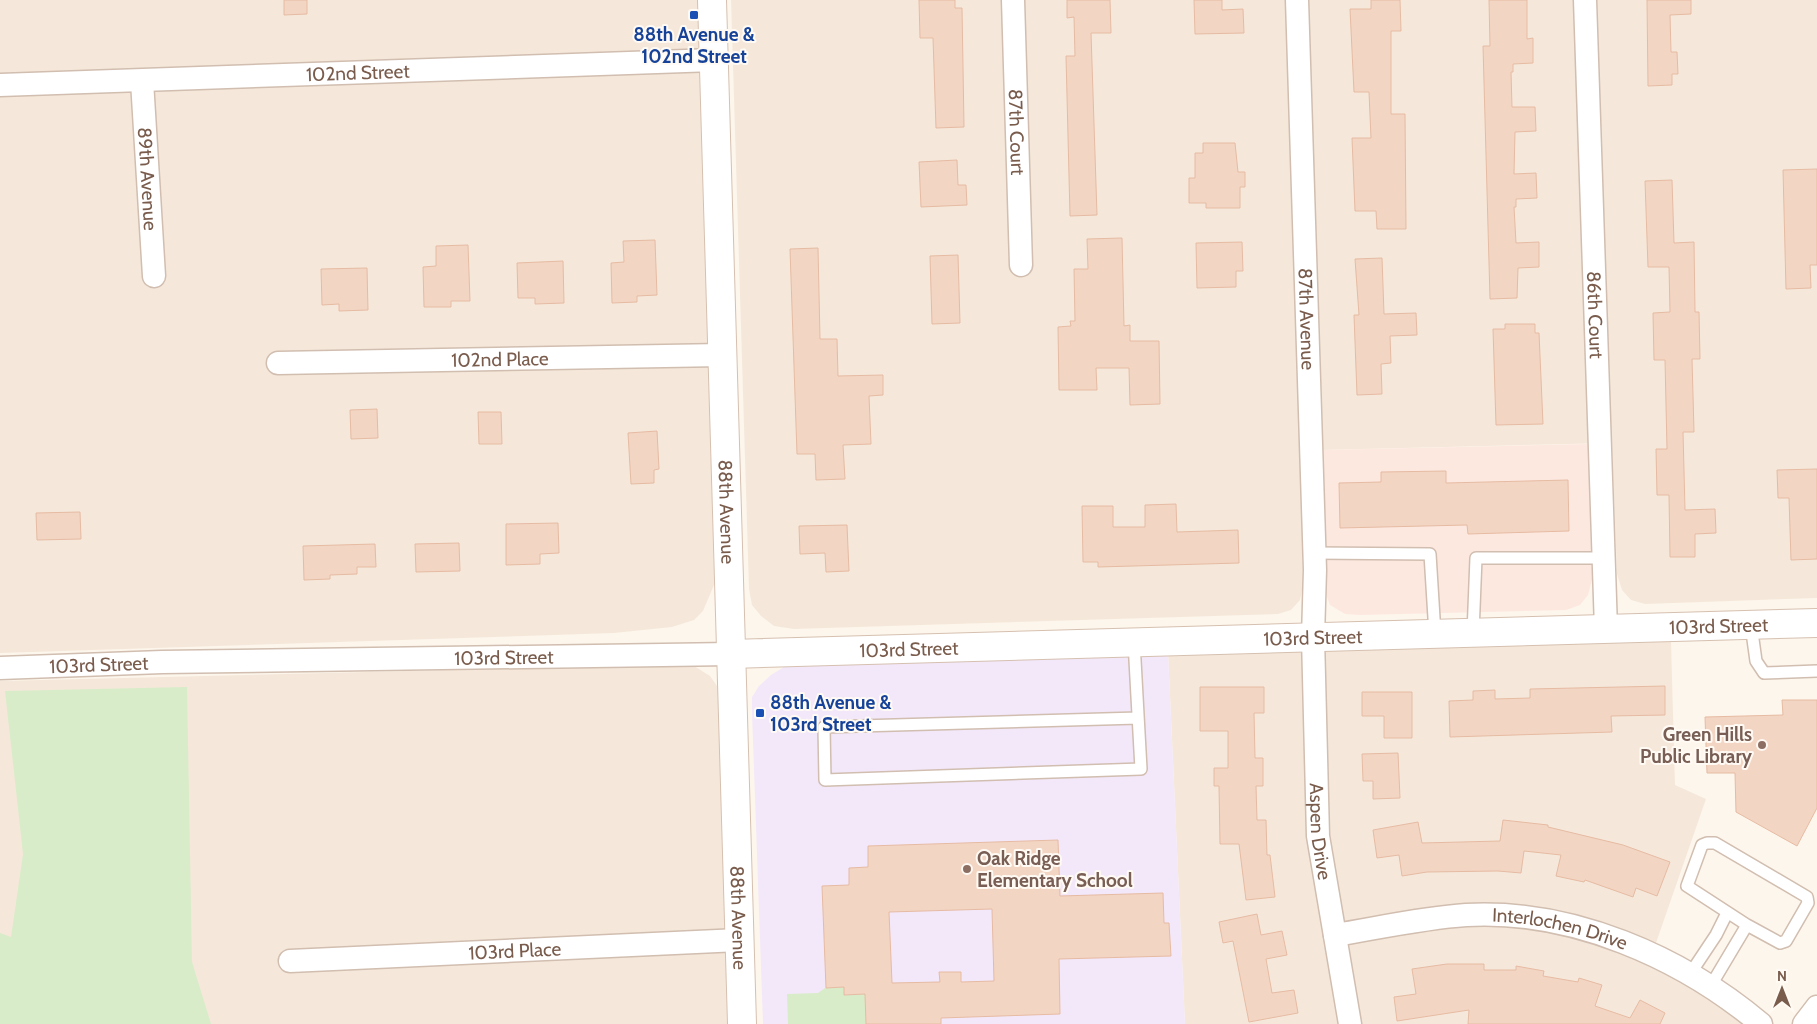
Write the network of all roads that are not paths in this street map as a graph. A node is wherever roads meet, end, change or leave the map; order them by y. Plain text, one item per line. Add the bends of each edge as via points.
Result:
1 (712, 0) edge
2 (1013, 0) edge
3 (1297, 0) edge
4 (1585, 0) edge
5 (714, 60) junction
6 (142, 81) junction
7 (0, 85) edge
8 (1021, 265) dead end
9 (154, 276) dead end
10 (722, 355) junction
11 (278, 363) dead end
12 (1314, 553) junction
13 (1604, 558) junction
14 (1817, 623) edge
15 (1751, 625) junction
16 (1606, 629) junction
17 (1473, 633) junction
18 (1435, 634) junction
19 (1313, 637) junction
20 (1134, 642) junction
21 (731, 654) junction
22 (0, 668) edge
23 (1817, 671) edge
24 (1138, 718) junction
25 (1727, 913) junction
26 (1747, 925) junction
27 (1335, 935) junction
28 (739, 940) junction
29 (290, 961) dead end
30 (1690, 974) junction
31 (1710, 987) junction
32 (1817, 1007) edge
33 (742, 1024) edge
34 (1350, 1024) edge
35 (1761, 1024) edge
36 (1804, 1024) edge

1 - 5 street, 88th Avenue
2 - 8 street, 87th Court
3 - 12 street, 87th Avenue
4 - 13 street, 86th Court
5 - 6 street, 102nd Street
5 - 10 street, 88th Avenue
6 - 7 street, 102nd Street
6 - 9 street, 89th Avenue
10 - 11 street, 102nd Place
10 - 21 street, 88th Avenue
12 - 18 lane via 1430,554
12 - 19 street, 87th Avenue
13 - 16 street, 86th Court
13 - 17 lane via 1476,558
14 - 15 street, 103rd Street
15 - 16 street, 103rd Street
15 - 23 lane via 1756,661 1764,673
16 - 17 street, 103rd Street
17 - 18 street, 103rd Street
18 - 19 street, 103rd Street
19 - 20 street, 103rd Street
19 - 27 street, Aspen Drive via 1318,836
20 - 21 street, 103rd Street
20 - 24 lane
21 - 22 street, 103rd Street via 172,662
21 - 28 street, 88th Avenue
24 - 24 lane via 824,727 825,780 1141,769
25 - 26 lane
25 - 26 lane via 1687,886 1702,845 1707,842 1807,897 1806,908 1786,941 1780,943
25 - 30 lane
26 - 31 lane
27 - 30 street, Interlochen Drive via 1467,915 1532,918 1600,934
27 - 34 street, Aspen Drive
28 - 29 street, 103rd Place
28 - 33 street, 88th Avenue
30 - 31 street, Interlochen Drive
31 - 35 street, Interlochen Drive
32 - 36 street

